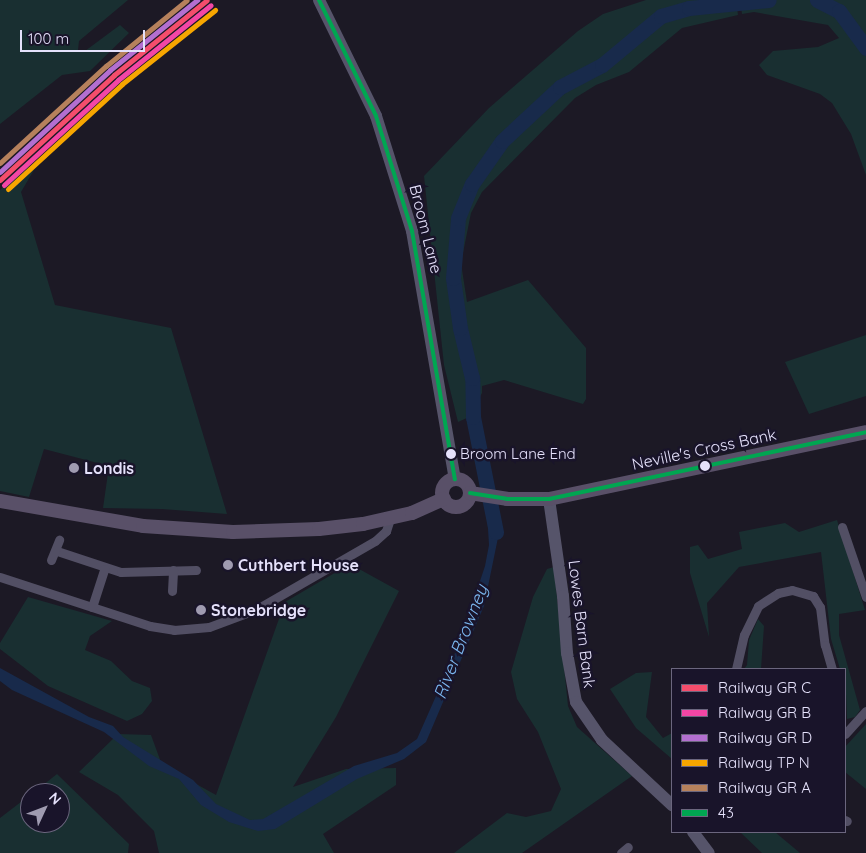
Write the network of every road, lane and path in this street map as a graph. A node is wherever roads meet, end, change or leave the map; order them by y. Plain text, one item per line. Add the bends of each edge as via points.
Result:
1 (319, 0) edge
2 (866, 432) edge
3 (454, 479) junction
4 (470, 493) junction
5 (549, 499) junction
6 (444, 500) junction
7 (0, 501) edge
8 (390, 519) junction
9 (842, 527) dead end
10 (59, 540) dead end
11 (57, 551) junction
12 (51, 560) dead end
13 (104, 569) junction
14 (173, 570) junction
15 (196, 570) dead end
16 (0, 577) edge
17 (172, 591) dead end
18 (866, 597) edge
19 (92, 607) junction
20 (736, 668) edge
21 (832, 668) edge
22 (866, 711) edge
23 (846, 730) edge
24 (671, 804) edge
25 (694, 833) edge
26 (709, 853) edge

1 - 3 main road, Broom Lane via 376,116 412,231
2 - 5 main road, Neville's Cross Bank
3 - 4 main road via 464,481
3 - 6 main road via 444,486
4 - 5 main road, Neville's Cross Bank via 507,499
4 - 6 main road via 462,506 453,507
5 - 24 main road, Lowes Barn Bank via 576,702 602,740
6 - 8 main road
7 - 8 main road via 142,526 184,530 319,529
8 - 19 street via 386,531 375,541 255,610 227,622 174,630 150,626
9 - 18 street
10 - 11 street
11 - 12 street
11 - 13 street
13 - 14 street via 121,572
13 - 19 street
14 - 15 street
14 - 17 street
16 - 19 street
20 - 21 street via 744,635 758,606 792,590 813,596 820,607 824,645
22 - 23 street
25 - 26 main road

